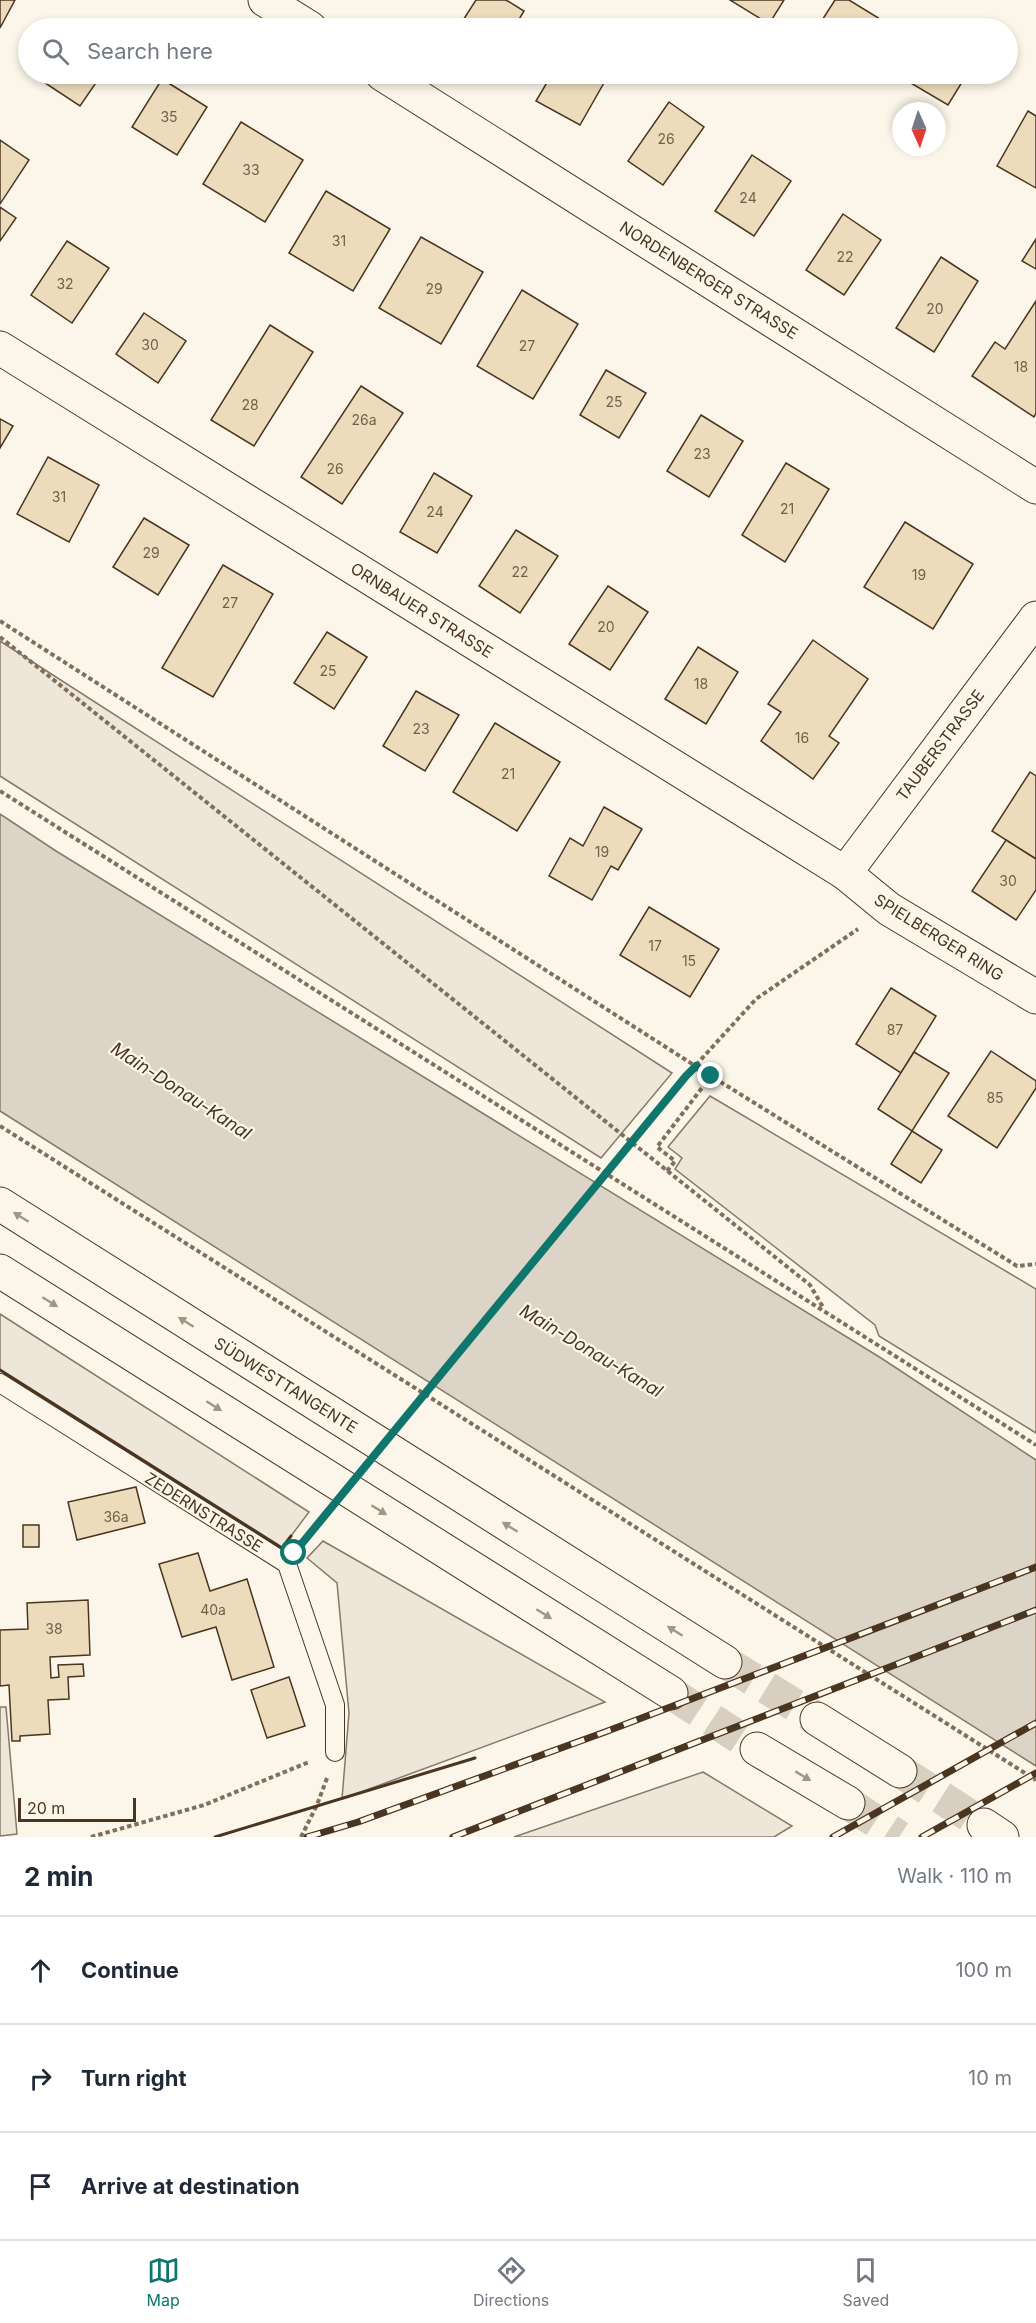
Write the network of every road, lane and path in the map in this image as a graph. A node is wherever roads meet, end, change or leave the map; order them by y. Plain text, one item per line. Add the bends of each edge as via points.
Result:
1 (265, 0) edge
2 (294, 18) edge
3 (398, 84) edge
4 (0, 348) edge
5 (1036, 487) edge
6 (1036, 618) edge
7 (0, 621) edge
8 (0, 637) edge
9 (0, 791) edge
10 (844, 873) junction
11 (889, 909) junction
12 (1036, 997) edge
13 (696, 1066) junction
14 (711, 1076) junction
15 (0, 1125) edge
16 (667, 1171) junction
17 (0, 1204) edge
18 (1036, 1264) edge
19 (0, 1270) edge
20 (825, 1310) junction
21 (0, 1383) edge
22 (1036, 1445) edge
23 (294, 1553) dead end
24 (725, 1662) tunnel mouth
25 (670, 1693) tunnel mouth
26 (818, 1719) tunnel mouth
27 (757, 1749) tunnel mouth
28 (335, 1752) junction
29 (900, 1771) tunnel mouth
30 (1036, 1780) edge
31 (848, 1803) tunnel mouth
32 (92, 1837) edge
33 (301, 1837) edge

1 - 2 main road
3 - 5 main road, NORDENBERGER STRASSE
4 - 10 main road, ORNBAUER STRASSE
6 - 10 main road, TAUBERSTRASSE
7 - 13 path
8 - 16 path
9 - 20 path
10 - 11 main road, SPIELBERGER RING
11 - 12 main road, SPIELBERGER RING
11 - 13 path via 756,999
13 - 14 path
13 - 23 path, bridge
14 - 16 path via 657,1147 675,1161
14 - 18 path via 1017,1266
15 - 30 path
16 - 20 path via 810,1285
24 -> 17 main road, SÜDWESTTANGENTE
19 -> 25 main road
20 - 22 path
21 - 28 lane, ZEDERNSTRASSE via 287,1564 335,1705
26 - 29 main road
27 -> 31 main road
28 - 32 path via 204,1805
28 - 33 path

